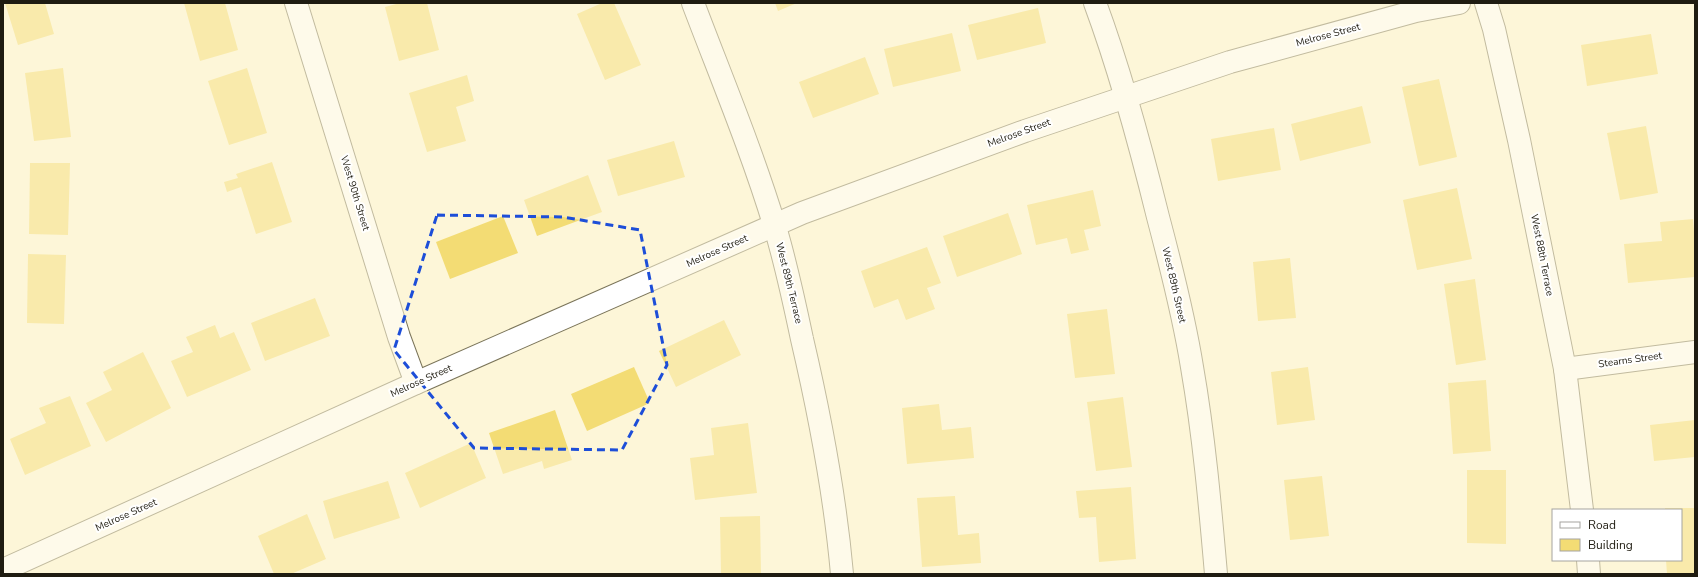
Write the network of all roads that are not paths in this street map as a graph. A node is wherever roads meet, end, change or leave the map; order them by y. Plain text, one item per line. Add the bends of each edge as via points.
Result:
1 (296, 3) edge
2 (693, 3) edge
3 (1095, 3) edge
4 (1458, 3) edge
5 (1486, 3) edge
6 (1127, 96) junction
7 (774, 226) junction
8 (1695, 352) edge
9 (1565, 369) junction
10 (416, 383) junction
11 (1582, 509) edge
12 (1588, 561) edge
13 (3, 570) edge
14 (842, 574) edge
15 (1216, 574) edge
16 (1589, 574) edge

1 - 10 street, West 90th Street
2 - 7 street, West 89th Terrace
3 - 6 street, West 89th Street
4 - 6 street, Melrose Street via 1416,11 1230,62
5 - 9 street, West 88th Terrace via 1519,140
6 - 7 street, Melrose Street via 802,213
6 - 15 street, West 89th Street via 1170,265 1192,366 1207,473
7 - 10 street, Melrose Street
7 - 14 street, West 89th Terrace via 786,265 819,411
8 - 9 street, Stearns Street
9 - 11 street, West 88th Terrace
10 - 13 street, Melrose Street
12 - 16 street

